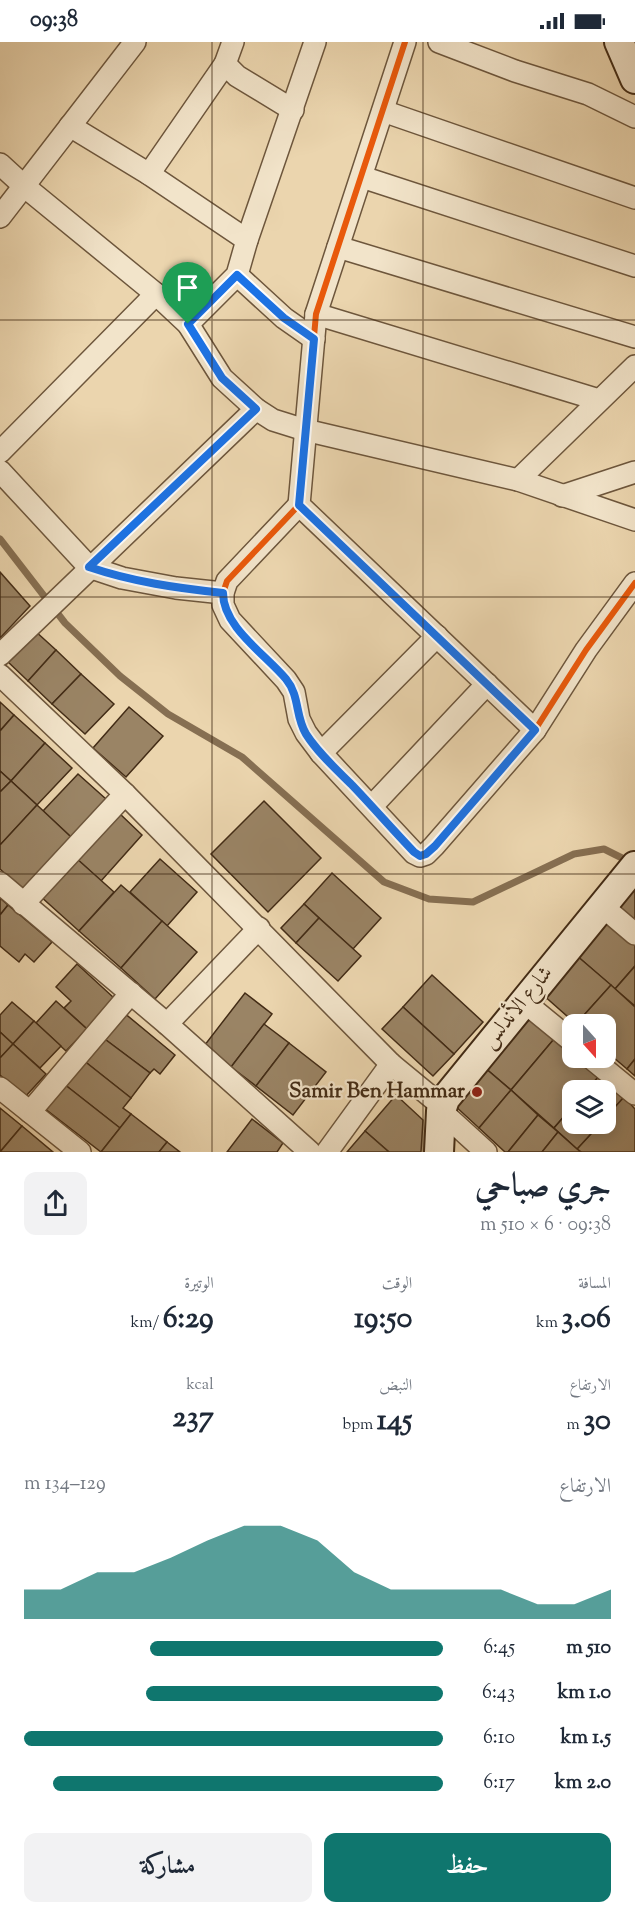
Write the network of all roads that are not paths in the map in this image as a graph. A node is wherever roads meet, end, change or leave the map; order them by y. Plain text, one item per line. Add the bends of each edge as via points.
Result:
1 (135, 42) edge
2 (233, 42) edge
3 (315, 42) edge
4 (405, 42) edge
5 (439, 42) edge
6 (619, 42) edge
7 (225, 64) junction
8 (635, 79) edge
9 (293, 110) junction
10 (383, 111) junction
11 (635, 117) edge
12 (70, 126) junction
13 (0, 164) edge
14 (148, 174) junction
15 (362, 177) junction
16 (24, 186) junction
17 (635, 198) edge
18 (0, 217) edge
19 (247, 240) junction
20 (338, 247) junction
21 (635, 266) edge
22 (237, 275) junction
23 (156, 294) junction
24 (316, 314) junction
25 (188, 324) junction
26 (635, 337) edge
27 (314, 339) junction
28 (635, 366) edge
29 (599, 400) junction
30 (256, 409) junction
31 (305, 430) junction
32 (0, 452) edge
33 (0, 471) edge
34 (635, 472) edge
35 (518, 480) junction
36 (562, 496) junction
37 (299, 505) junction
38 (635, 520) edge
39 (82, 574) junction
40 (635, 583) edge
41 (223, 593) junction
42 (437, 636) junction
43 (0, 655) edge
44 (0, 675) edge
45 (487, 684) junction
46 (535, 730) junction
47 (321, 753) junction
48 (124, 794) junction
49 (372, 806) junction
50 (631, 871) edge
51 (0, 883) edge
52 (22, 904) junction
53 (602, 906) junction
54 (259, 928) junction
55 (635, 934) edge
56 (131, 993) junction
57 (524, 1001) junction
58 (167, 1024) junction
59 (562, 1033) edge
60 (391, 1064) junction
61 (603, 1068) edge
62 (0, 1088) edge
63 (635, 1094) edge
64 (441, 1108) junction
65 (30, 1112) junction
66 (80, 1152) edge
67 (310, 1152) edge
68 (327, 1152) edge
69 (439, 1152) edge
70 (486, 1152) edge

1 - 12 street
2 - 7 street
3 - 9 street
4 - 10 street
5 - 11 street via 588,94
6 - 8 street
7 - 9 street via 237,76
7 - 14 street
9 - 19 street
10 - 15 street
10 - 17 street
12 - 14 street
12 - 16 street
13 - 16 street
14 - 19 street
15 - 20 street
15 - 21 street
16 - 18 street
16 - 23 street
19 - 22 street
20 - 24 street
20 - 26 street
22 - 25 street
22 - 27 street via 284,318
23 - 25 street
23 - 32 street
24 - 27 street
24 - 29 street
25 - 30 street via 222,378
27 - 31 street
28 - 29 street
29 - 35 street
30 - 31 street via 273,420
30 - 39 street
31 - 35 street
31 - 37 street
33 - 39 street
34 - 36 street
35 - 36 street
36 - 38 street
37 - 41 street via 227,581
37 - 42 street
39 - 41 street
39 - 43 street
40 - 46 street
41 - 47 street via 230,620 294,692 303,726
42 - 45 street
42 - 47 street
44 - 48 street
45 - 46 street
45 - 49 street
46 - 49 street via 426,854 414,852
47 - 49 street
48 - 52 street
48 - 54 street
50 - 53 street, شارع الأندلس
51 - 52 street
52 - 56 street
53 - 55 street
53 - 57 street, شارع الأندلس
54 - 58 street
54 - 60 street
56 - 58 street
56 - 65 street
57 - 59 street
57 - 64 street, شارع الأندلس
58 - 67 street
60 - 64 street
60 - 68 street
61 - 63 street
62 - 65 street
64 - 69 street
64 - 70 street
65 - 66 street

